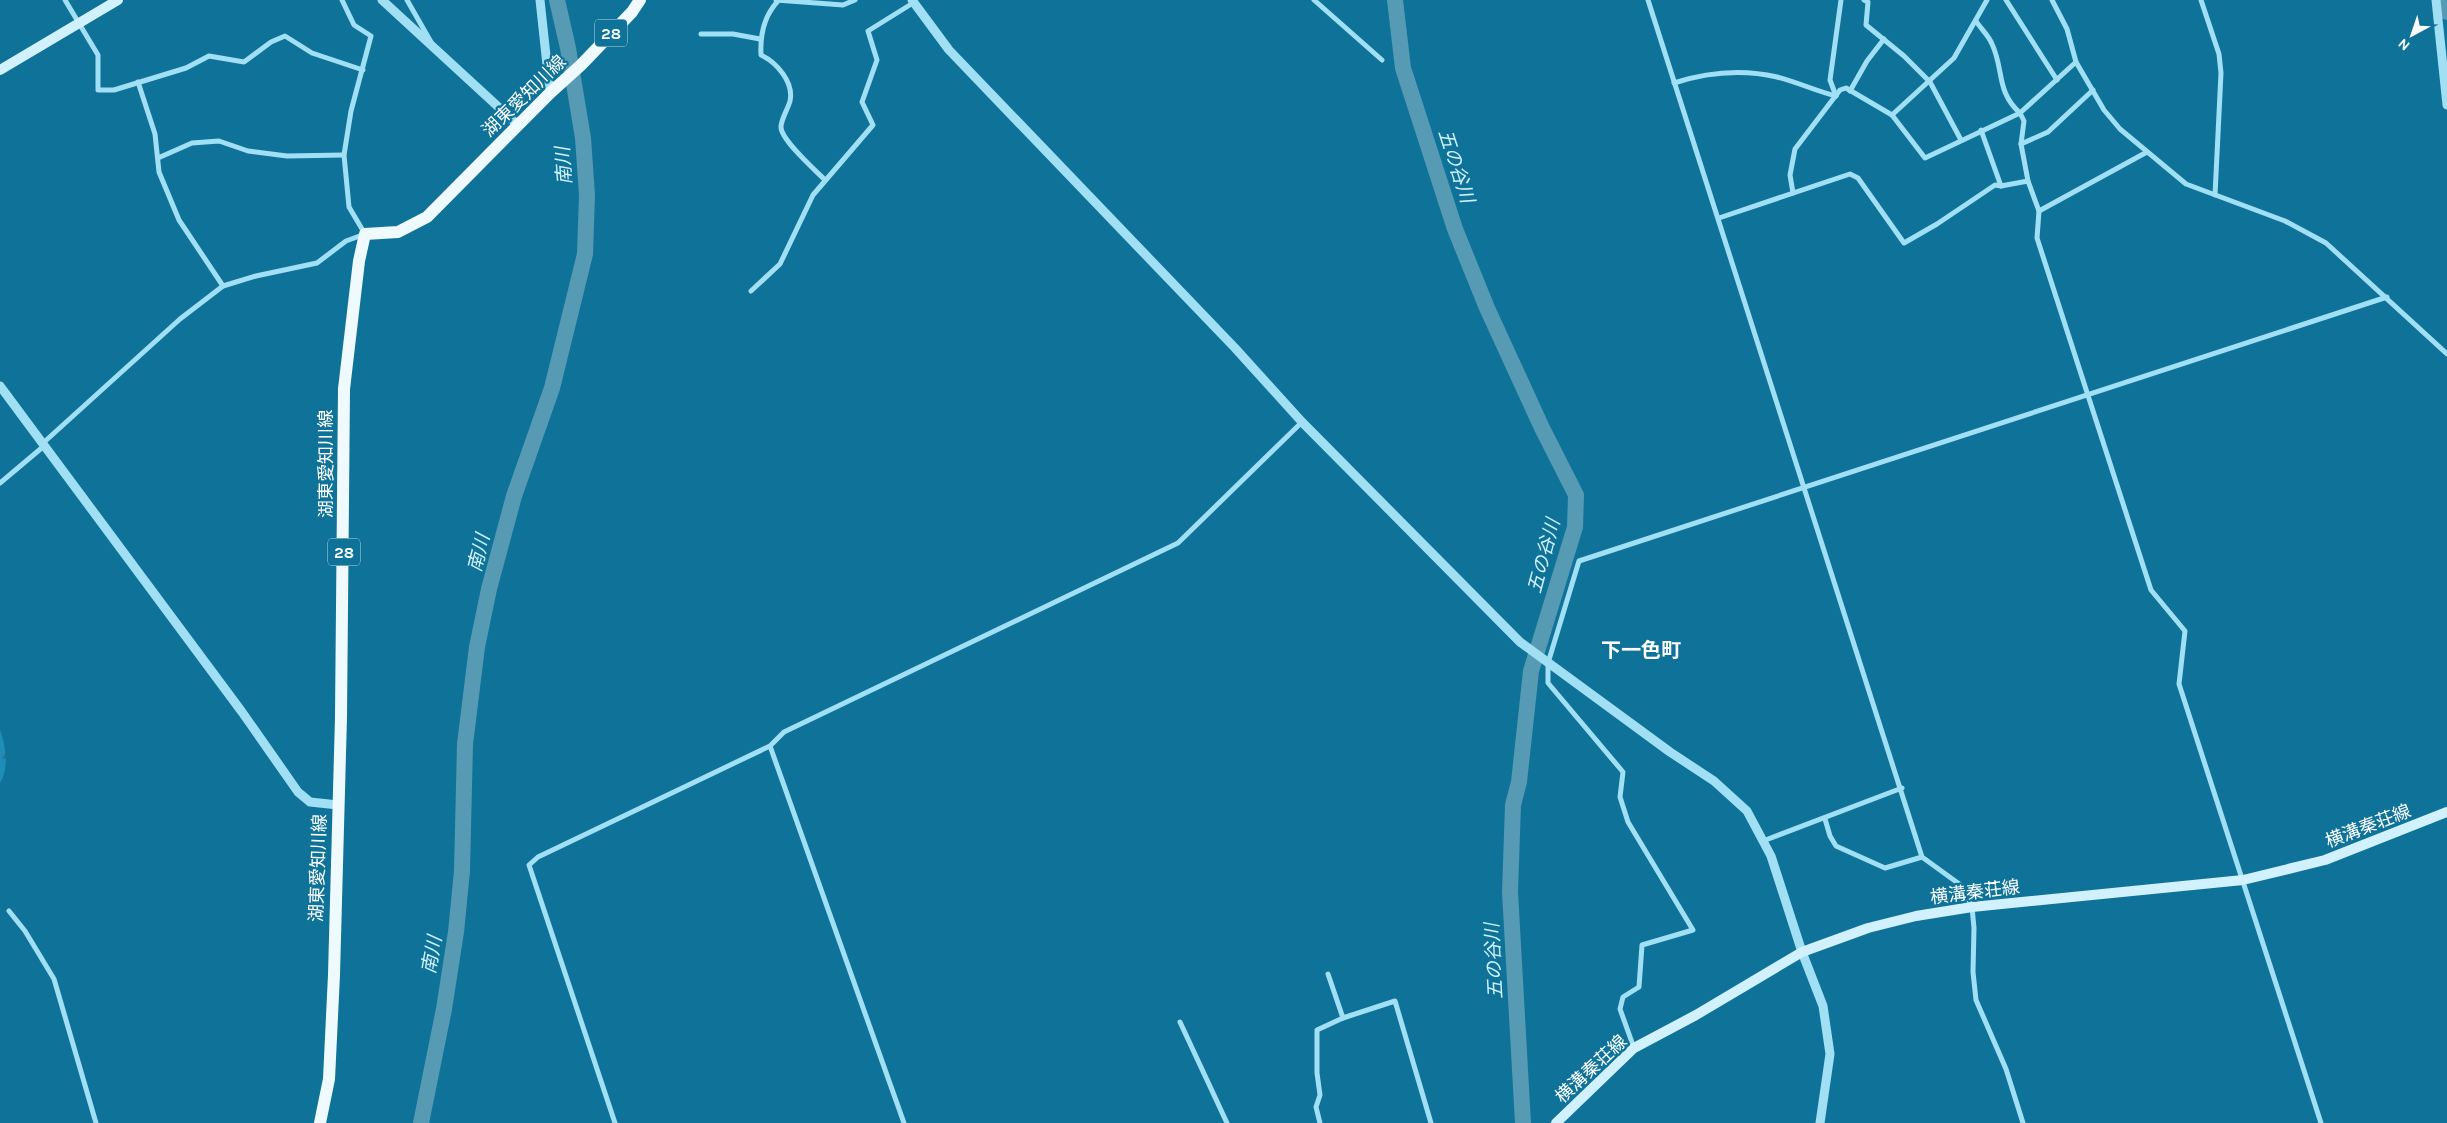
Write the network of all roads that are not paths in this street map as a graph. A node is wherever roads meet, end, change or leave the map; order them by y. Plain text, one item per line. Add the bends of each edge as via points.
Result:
1 (65, 0) edge
2 (118, 0) edge
3 (342, 0) edge
4 (382, 0) edge
5 (408, 0) edge
6 (540, 0) edge
7 (640, 0) edge
8 (777, 0) edge
9 (855, 0) edge
10 (1314, 0) edge
11 (1648, 0) edge
12 (1841, 0) edge
13 (1864, 0) edge
14 (1987, 0) edge
15 (2006, 0) edge
16 (2052, 0) edge
17 (2201, 0) edge
18 (2436, 0) edge
19 (913, 2) edge
20 (1976, 21) junction
21 (78, 23) junction
22 (701, 34) dead end
23 (760, 39) junction
24 (1884, 39) junction
25 (432, 44) junction
26 (1382, 60) dead end
27 (2076, 62) junction
28 (0, 70) edge
29 (363, 70) junction
30 (2057, 80) junction
31 (138, 82) junction
32 (1930, 82) junction
33 (1674, 83) junction
34 (554, 89) junction
35 (1850, 90) junction
36 (2093, 90) junction
37 (1836, 96) junction
38 (2447, 105) edge
39 (2020, 113) junction
40 (1892, 115) junction
41 (518, 125) junction
42 (1981, 130) junction
43 (1961, 140) junction
44 (2021, 144) junction
45 (2147, 152) junction
46 (344, 154) junction
47 (158, 158) junction
48 (825, 180) junction
49 (2028, 180) junction
50 (2001, 186) junction
51 (1793, 193) junction
52 (2215, 194) junction
53 (2039, 211) junction
54 (1719, 218) junction
55 (365, 234) junction
56 (223, 286) junction
57 (752, 291) dead end
58 (2387, 297) junction
59 (2447, 354) edge
60 (0, 386) edge
61 (2088, 395) junction
62 (1302, 422) junction
63 (43, 445) junction
64 (0, 482) edge
65 (1805, 488) junction
66 (1548, 663) junction
67 (770, 746) junction
68 (1902, 788) junction
69 (338, 805) junction
70 (2447, 812) edge
71 (1825, 819) junction
72 (1763, 842) junction
73 (1922, 857) junction
74 (2243, 880) junction
75 (1972, 907) junction
76 (9, 911) dead end
77 (1802, 952) junction
78 (1328, 974) dead end
79 (1343, 1018) junction
80 (1180, 1022) dead end
81 (1634, 1048) junction
82 (96, 1123) edge
83 (320, 1123) edge
84 (615, 1123) edge
85 (904, 1123) edge
86 (1227, 1123) edge
87 (1320, 1123) edge
88 (1431, 1123) edge
89 (1556, 1123) edge
90 (1820, 1123) edge
91 (2023, 1123) edge
92 (2322, 1123) edge

1 - 21 street
2 - 21 main road
3 - 29 street via 354,25 371,36
4 - 25 street
5 - 25 street
6 - 34 street
7 - 34 main road, 湖東愛知川線 / 28 via 632,12
8 - 9 street via 843,5
8 - 23 street via 769,11
10 - 26 street
11 - 33 street
12 - 37 street via 1830,80
13 - 24 street via 1868,2 1866,24
14 - 20 street
15 - 30 street
16 - 27 street via 2067,29
17 - 52 street via 2219,54 2221,73
18 - 38 street
19 - 48 street via 868,31 877,60 862,102 873,125
19 - 62 street via 950,50 1229,341
20 - 32 street via 1954,58
20 - 39 street via 1992,44 2001,84 2010,104
21 - 28 main road
21 - 31 street via 98,56 98,90 114,90
22 - 23 street via 733,34
23 - 48 street via 761,56 785,76 790,90 781,126 784,137
24 - 32 street
24 - 35 street
25 - 41 street
27 - 30 street
27 - 36 street
29 - 31 street via 312,53 285,36 244,62 209,56 186,68
29 - 46 street
30 - 39 street
31 - 47 street via 155,134
32 - 40 street
32 - 43 street
33 - 37 street via 1695,76 1738,72 1778,78
33 - 54 street
34 - 41 main road, 湖東愛知川線 / 28
35 - 37 street via 1840,90
35 - 40 street
36 - 44 street via 2048,132
36 - 45 street via 2120,129
37 - 51 street via 1795,149 1790,175
39 - 42 street
39 - 44 street via 2024,121
40 - 43 street via 1925,158
41 - 55 main road, 湖東愛知川線 / 28 via 427,217 398,232
42 - 43 street
42 - 50 street
44 - 49 street
45 - 52 street via 2186,184
45 - 53 street
46 - 47 street via 287,156 248,151 219,141 192,143
46 - 55 street via 350,207
47 - 56 street via 159,172 179,220
48 - 57 street via 803,212 780,264
49 - 50 street
49 - 53 street
50 - 51 street via 1995,184 1937,224 1904,242 1858,178 1850,174
51 - 54 street
52 - 58 street via 2285,221 2326,243
53 - 61 street via 2037,238
54 - 65 street
55 - 56 street via 346,240 317,262
55 - 69 main road, 湖東愛知川線 / 28 via 344,389
56 - 63 street via 180,319
58 - 59 street
58 - 61 street
60 - 63 street
61 - 65 street
61 - 74 street via 2151,590 2186,631 2179,684
62 - 66 street via 1520,642
62 - 67 street via 1178,543 792,728
63 - 64 street
63 - 69 street via 298,792 310,802
65 - 66 street via 1579,561
65 - 68 street
66 - 72 street via 1714,781 1747,811
66 - 81 street via 1548,683 1623,772 1620,797 1628,822 1693,930 1642,945 1639,987 1623,997 1620,1009
67 - 84 street via 538,857 529,865
67 - 85 street
68 - 71 street
68 - 73 street
69 - 83 main road, 湖東愛知川線 / 28 via 328,1079
70 - 74 main road, 横溝秦荘線 via 2325,860
71 - 72 street
71 - 73 street via 1836,846 1885,868
72 - 77 street via 1771,856
73 - 75 street via 1962,886
74 - 75 main road, 横溝秦荘線
74 - 92 street
75 - 77 main road, 横溝秦荘線 via 1868,928
75 - 91 street via 1976,1000 2006,1069
76 - 82 street via 54,979
77 - 81 main road, 横溝秦荘線 via 1696,1016
77 - 90 street via 1823,1006 1830,1054
78 - 79 street
79 - 87 street via 1317,1030 1320,1096 1316,1107
79 - 88 street via 1395,1001
80 - 86 street
81 - 89 main road, 横溝秦荘線

